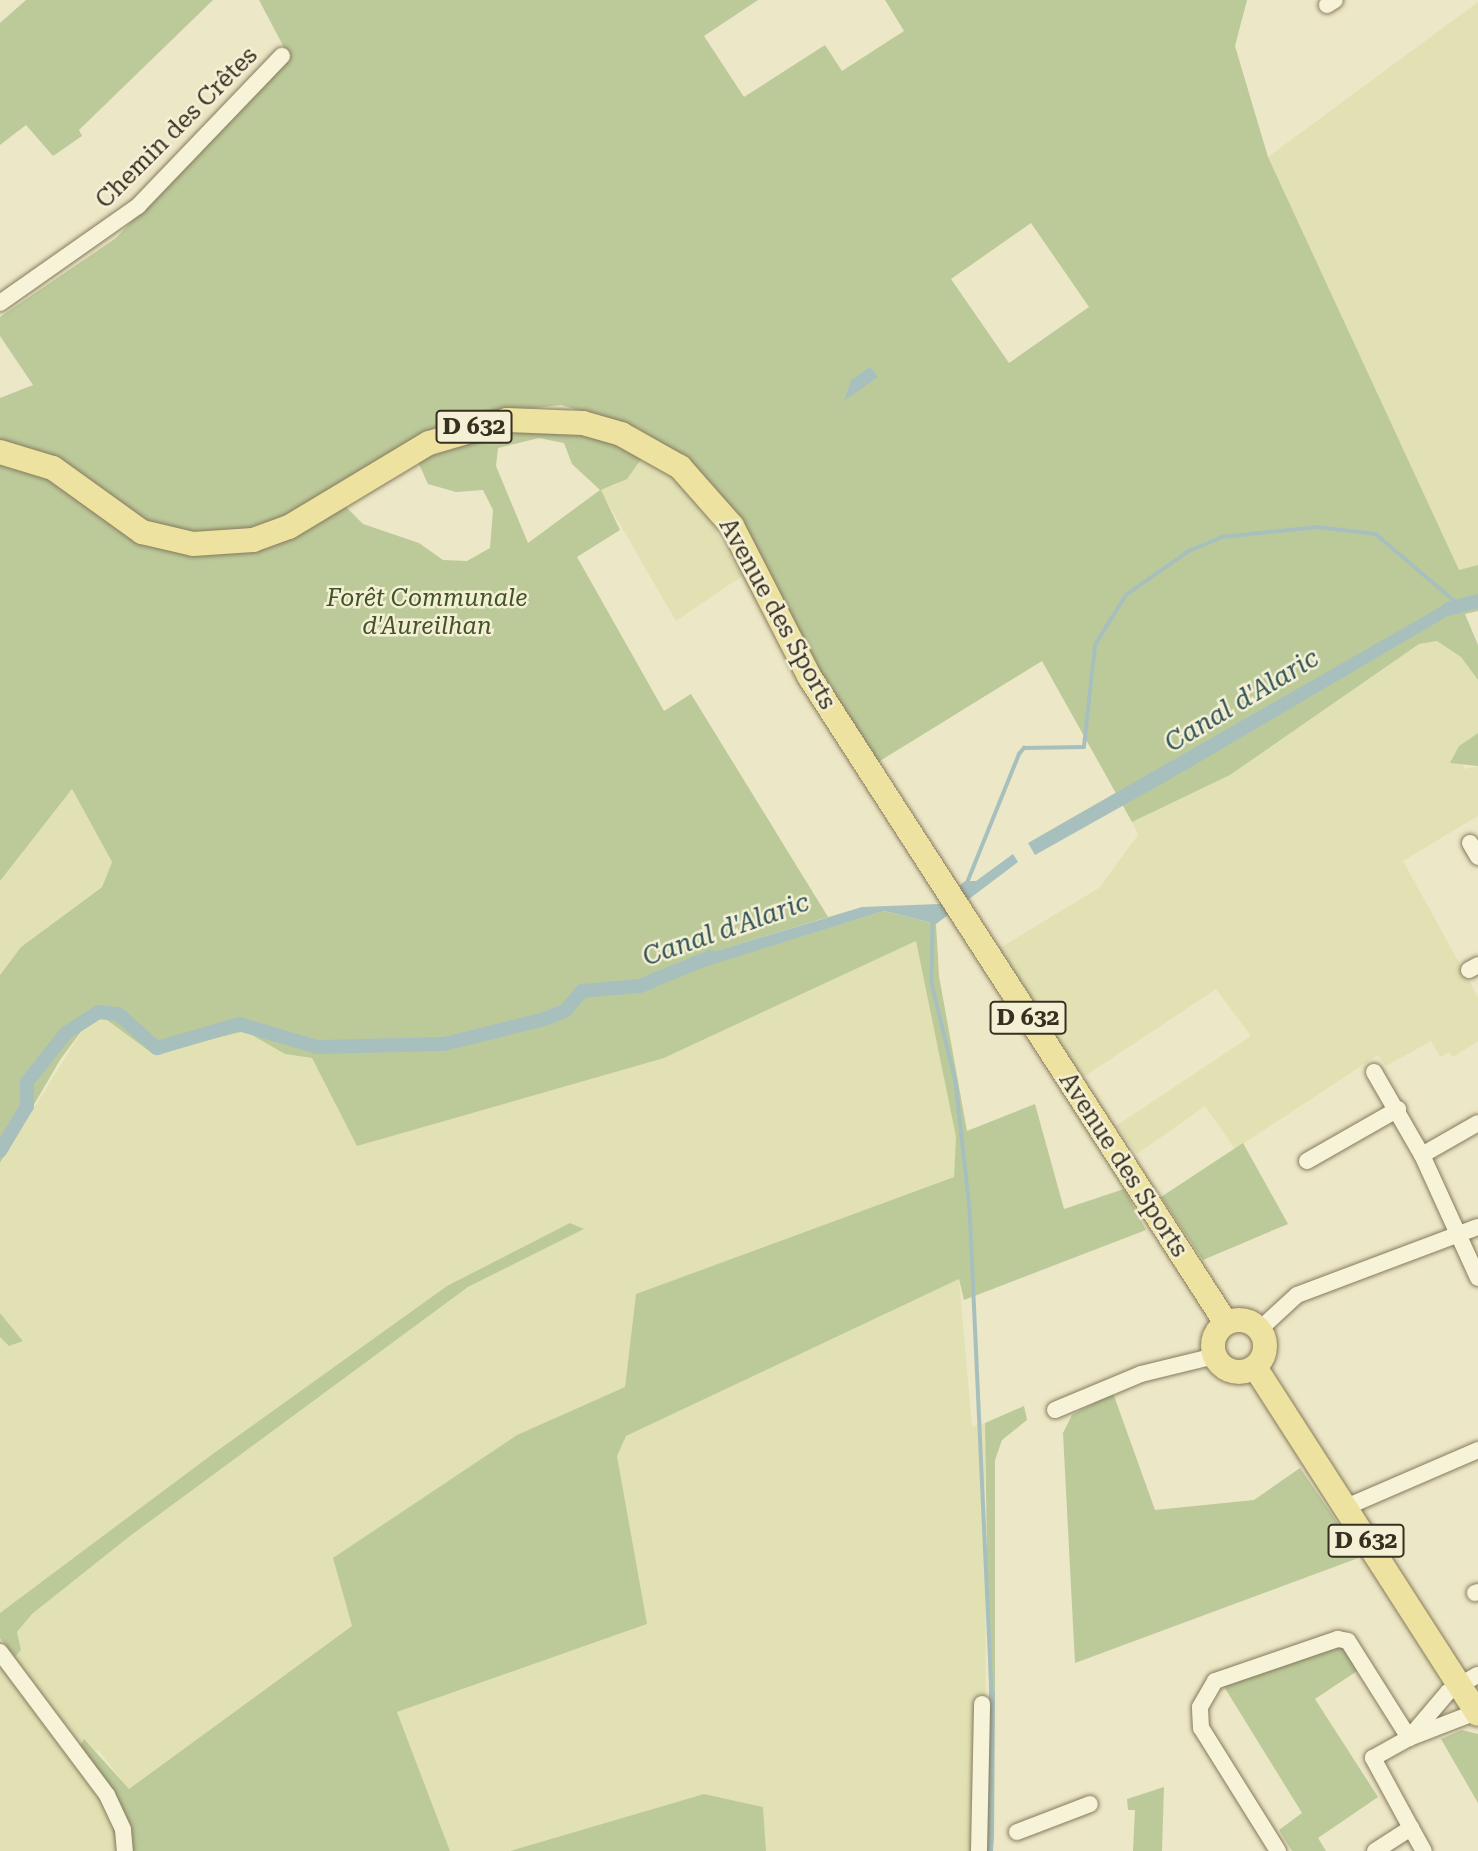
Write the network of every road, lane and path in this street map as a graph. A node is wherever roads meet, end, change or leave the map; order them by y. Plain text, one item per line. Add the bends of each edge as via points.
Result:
1 (282, 56) dead end
2 (0, 303) edge
3 (0, 452) edge
4 (1374, 1072) dead end
5 (1398, 1109) junction
6 (1478, 1123) edge
7 (1422, 1155) junction
8 (1307, 1161) dead end
9 (1478, 1227) edge
10 (1454, 1236) junction
11 (1478, 1278) edge
12 (1226, 1323) junction
13 (1260, 1329) junction
14 (1214, 1356) junction
15 (1255, 1367) junction
16 (1055, 1410) dead end
17 (1478, 1450) edge
18 (1344, 1508) junction
19 (0, 1652) edge
20 (1468, 1680) edge
21 (982, 1704) dead end
22 (1477, 1713) edge
23 (1409, 1738) junction
24 (1090, 1804) dead end
25 (1411, 1828) junction
26 (1017, 1832) dead end
27 (125, 1851) edge
28 (979, 1851) edge
29 (1278, 1851) edge
30 (1375, 1851) edge
31 (1424, 1851) edge

1 - 2 street, Chemin des Crêtes via 138,206
3 - 12 main road, Avenue des Sports / D 632 via 53,468 142,532 222,544 253,540 317,515 429,443 463,430 545,417 621,434 680,467 732,526 809,676
4 - 5 street
5 - 7 street
5 - 8 street
6 - 7 street
7 - 10 street
9 - 10 street
10 - 11 street
10 - 13 street via 1297,1295
12 - 13 main road via 1240,1319
12 - 14 main road via 1213,1341
13 - 15 main road via 1266,1346
14 - 15 main road via 1232,1372
14 - 16 street via 1141,1374
15 - 18 main road, D 632
17 - 18 street
18 - 20 main road, D 632
19 - 27 street via 107,1795 123,1830
20 - 22 main road, D 632
20 - 23 street
21 - 28 street
22 - 23 street
23 - 25 street via 1373,1758
23 - 29 street via 1348,1641 1338,1639 1215,1681 1200,1707 1201,1728
24 - 26 street
25 - 30 street
25 - 31 street

